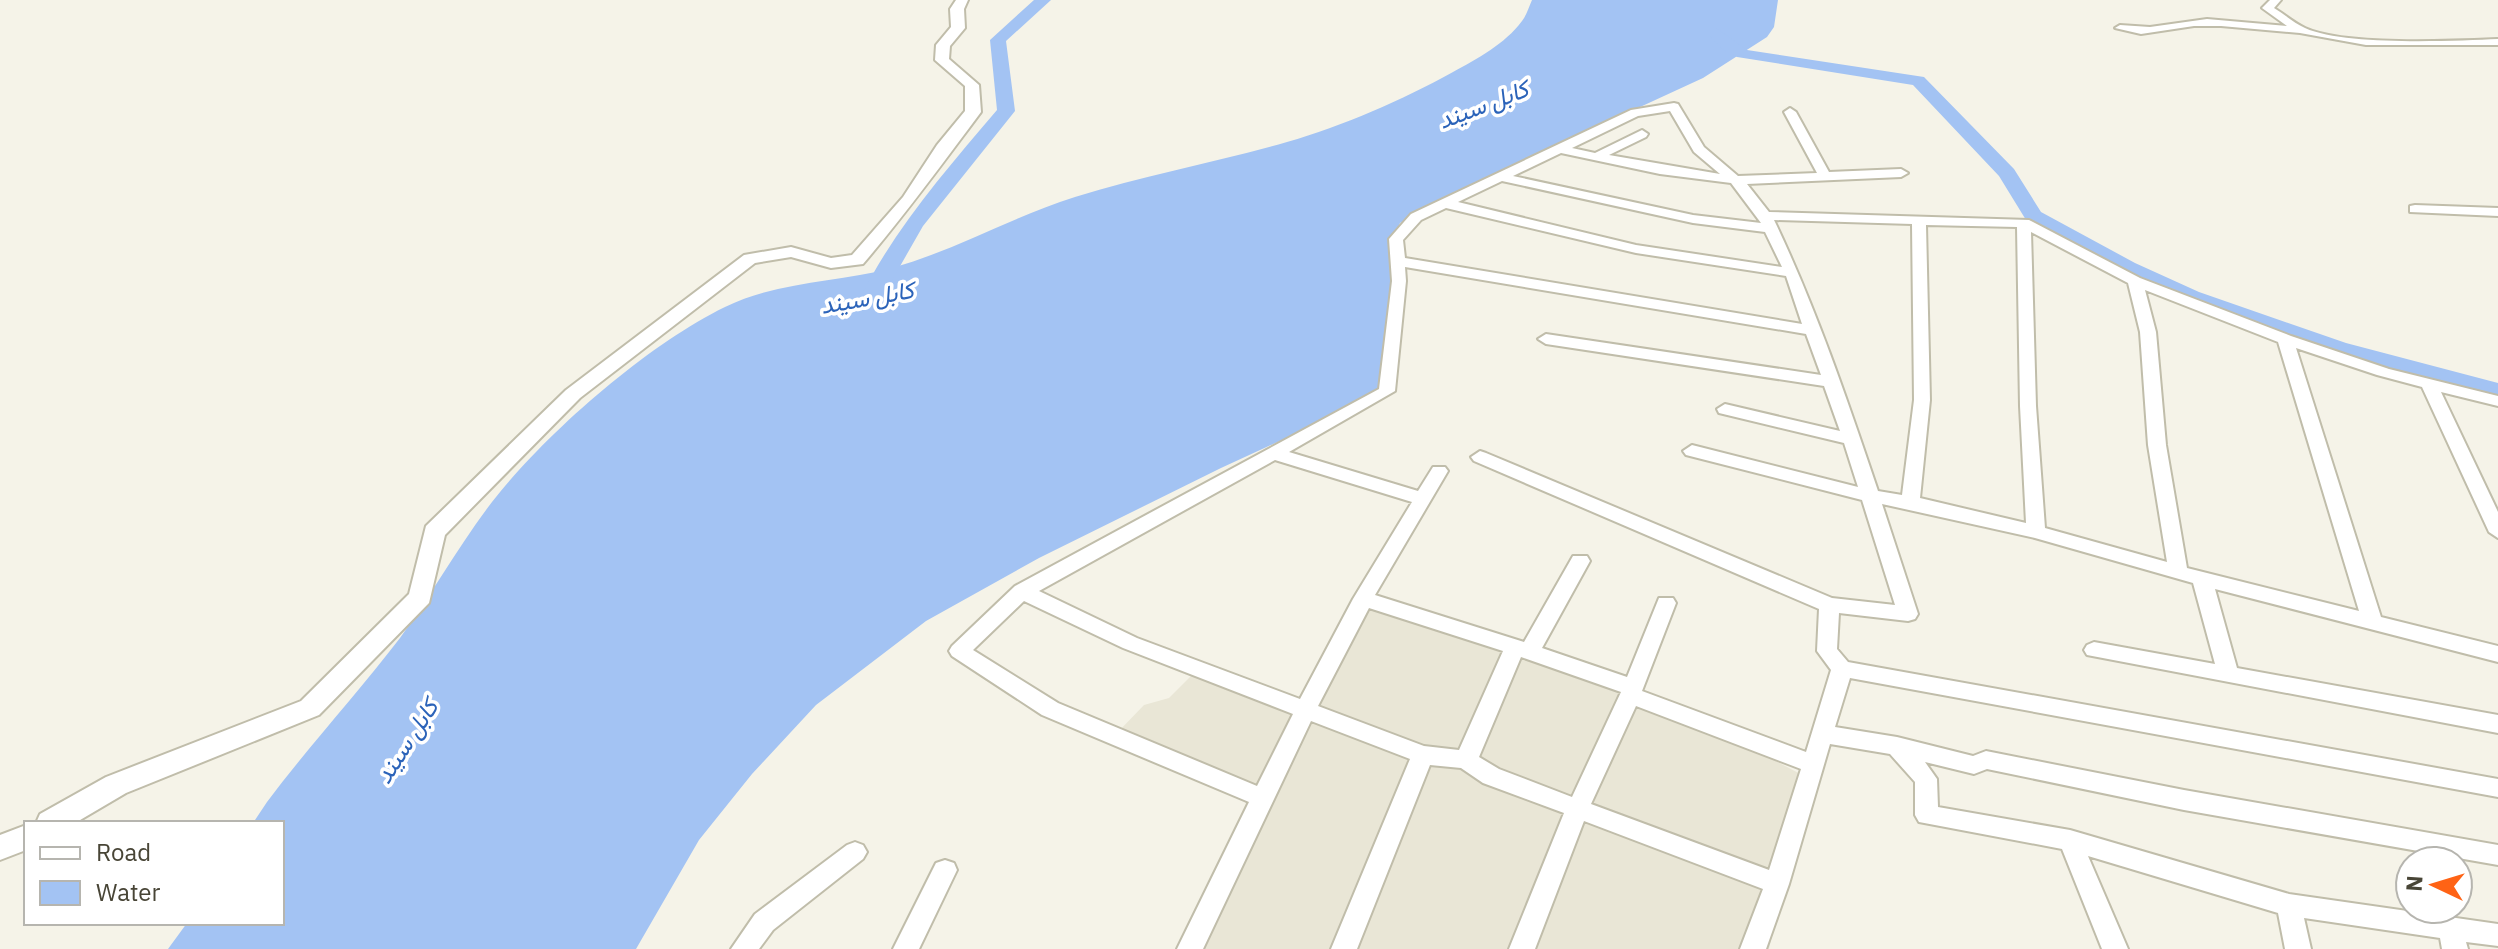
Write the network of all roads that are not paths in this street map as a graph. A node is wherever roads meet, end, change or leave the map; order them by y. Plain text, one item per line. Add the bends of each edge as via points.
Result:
1 (962, 0) edge
2 (2276, 0) edge
3 (2120, 28) dead end
4 (2301, 30) junction
5 (2498, 42) edge
6 (1790, 112) dead end
7 (1642, 134) dead end
8 (1559, 149) junction
9 (1596, 157) junction
10 (1901, 173) dead end
11 (1825, 176) junction
12 (1501, 177) junction
13 (1735, 180) junction
14 (1443, 203) junction
15 (2415, 209) dead end
16 (2498, 212) edge
17 (1919, 220) junction
18 (1768, 222) junction
19 (2024, 223) junction
20 (1397, 261) junction
21 (1792, 273) junction
22 (2135, 281) junction
23 (1813, 330) junction
24 (1546, 339) dead end
25 (2285, 339) junction
26 (1833, 382) junction
27 (2429, 384) junction
28 (2498, 401) edge
29 (1725, 409) dead end
30 (1852, 439) junction
31 (1692, 451) dead end
32 (1276, 454) junction
33 (1480, 457) dead end
34 (1439, 471) dead end
35 (1872, 496) junction
36 (1420, 498) junction
37 (1910, 502) junction
38 (2036, 532) junction
39 (2498, 532) edge
40 (1580, 561) dead end
41 (2178, 572) junction
42 (2202, 579) junction
43 (1022, 591) junction
44 (1363, 599) junction
45 (1666, 603) dead end
46 (1829, 605) junction
47 (2372, 621) junction
48 (1522, 650) junction
49 (2094, 650) dead end
50 (2498, 654) edge
51 (1842, 669) junction
52 (2228, 675) junction
53 (1631, 691) junction
54 (1306, 709) junction
55 (2498, 724) edge
56 (1822, 734) junction
57 (1897, 746) junction
58 (1423, 755) junction
59 (1466, 760) junction
60 (1813, 764) junction
61 (2498, 788) edge
62 (1263, 798) junction
63 (1577, 810) junction
64 (53, 821) edge
65 (24, 838) edge
66 (2070, 840) junction
67 (0, 848) edge
68 (855, 852) dead end
69 (2498, 855) edge
70 (945, 870) dead end
71 (1777, 884) junction
72 (2289, 905) junction
73 (2498, 935) edge
74 (2452, 938) edge
75 (744, 949) edge
76 (906, 949) edge
77 (1190, 949) edge
78 (1344, 949) edge
79 (1522, 949) edge
80 (1753, 949) edge
81 (2115, 949) edge
82 (2298, 949) edge

1 - 64 street via 958,28 943,45 942,60 972,85 973,112 857,260 831,263 791,252 750,259 573,394 434,532 420,597 310,708 116,785
2 - 4 street via 2267,8
3 - 4 street via 2147,33 2191,23 2225,23
4 - 5 street via 2317,36
6 - 11 street
7 - 9 street
8 - 9 street
8 - 12 street
8 - 13 street via 1635,113 1674,107 1699,149
9 - 13 street
10 - 11 street
11 - 13 street
12 - 14 street
12 - 18 street via 1693,219
13 - 18 street
14 - 20 street via 1416,217 1396,239
14 - 21 street via 1636,249
15 - 16 street
17 - 18 street
17 - 19 street
17 - 37 street via 1922,400
18 - 21 street
19 - 22 street
19 - 38 street
20 - 23 street
20 - 32 street via 1387,391
21 - 23 street
22 - 25 street
22 - 41 street via 2148,332 2157,445
23 - 26 street
24 - 26 street
25 - 27 street
25 - 47 street
26 - 30 street
27 - 28 street
27 - 39 street
29 - 30 street
30 - 35 street
31 - 35 street
32 - 36 street
32 - 43 street
33 - 46 street
34 - 36 street
35 - 37 street
35 - 46 street via 1908,614
36 - 44 street
37 - 38 street
38 - 41 street
40 - 48 street
41 - 42 street
42 - 47 street
42 - 52 street
43 - 54 street via 1130,643
43 - 62 street via 959,651 1050,709
44 - 48 street
44 - 54 street
45 - 53 street
46 - 51 street via 1827,651
47 - 50 street
48 - 53 street
48 - 59 street
49 - 52 street
51 - 56 street
51 - 61 street
52 - 55 street
53 - 60 street
53 - 63 street
54 - 58 street
54 - 62 street
56 - 57 street
56 - 60 street
57 - 66 street via 1926,779 1927,815
57 - 69 street via 1974,765 1986,760
58 - 59 street
58 - 78 street
59 - 63 street via 1491,776
60 - 71 street
62 - 77 street
63 - 71 street
63 - 79 street
65 - 67 street
66 - 72 street
66 - 81 street
68 - 75 street via 764,922
70 - 76 street
71 - 80 street
72 - 74 street
72 - 82 street
73 - 74 street

